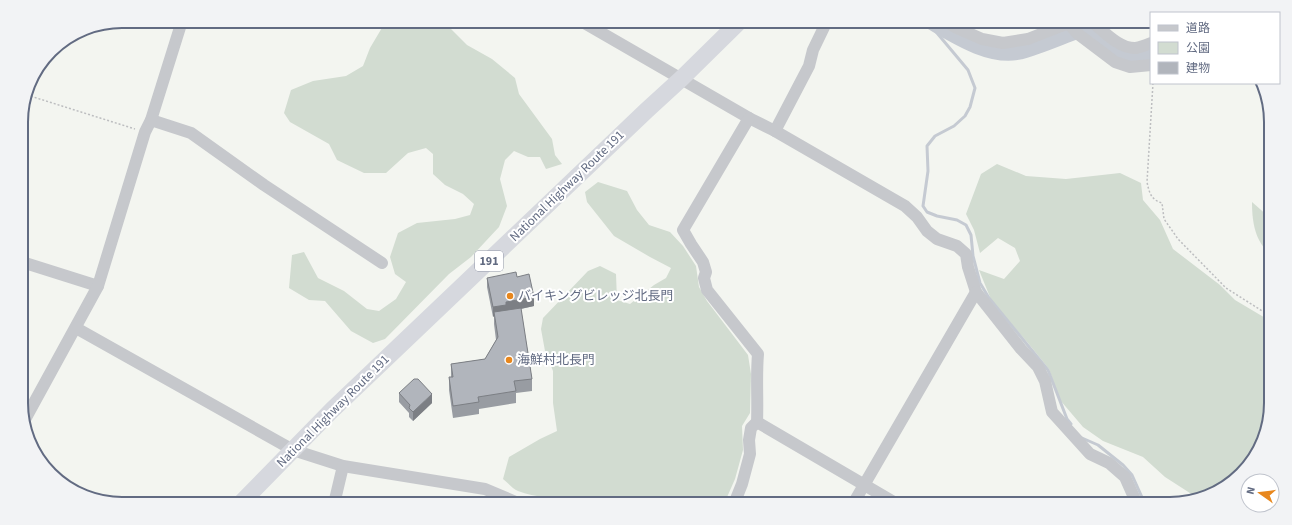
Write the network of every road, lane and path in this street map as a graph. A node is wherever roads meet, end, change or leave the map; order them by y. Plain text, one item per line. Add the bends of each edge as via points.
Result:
1 (180, 28) edge
2 (593, 28) edge
3 (733, 28) edge
4 (824, 28) edge
5 (957, 28) edge
6 (1065, 28) edge
7 (1074, 28) edge
8 (1101, 28) edge
9 (1150, 44) edge
10 (1150, 65) edge
11 (682, 78) junction
12 (1153, 84) edge
13 (31, 97) edge
14 (750, 118) junction
15 (151, 120) junction
16 (775, 131) junction
17 (145, 132) junction
18 (382, 263) dead end
19 (28, 264) edge
20 (98, 286) junction
21 (976, 292) junction
22 (1264, 312) edge
23 (76, 328) junction
24 (29, 413) edge
25 (757, 422) junction
26 (293, 450) junction
27 (343, 466) junction
28 (865, 485) junction
29 (247, 497) edge
30 (336, 497) edge
31 (504, 497) edge
32 (737, 497) edge
33 (857, 497) edge
34 (885, 497) edge
35 (1134, 497) edge

1 - 15 street
2 - 11 street
3 - 11 highway, National Highway Route 191 / 191
4 - 16 street via 813,50 809,66
5 - 6 street via 982,39 1003,44
7 - 10 street via 1115,62 1130,67
8 - 9 street via 1128,48
11 - 14 street
11 - 26 highway, National Highway Route 191 / 191 via 338,404
12 - 22 path via 1147,182 1150,194 1157,202 1162,203 1164,219 1183,244 1226,288
13 - 17 path
14 - 16 street
14 - 25 street via 683,230 703,262 707,290 758,354
15 - 17 street
15 - 18 street via 192,133 264,185
16 - 21 street via 905,206 937,239 957,246 966,254
17 - 20 street
19 - 20 street
20 - 23 street
21 - 28 street
21 - 35 street via 1038,367 1045,381 1052,412 1090,454 1109,463 1125,477
23 - 24 street
23 - 26 street
25 - 28 street
25 - 32 street via 751,428 750,454
26 - 27 street
26 - 29 highway, National Highway Route 191 / 191
27 - 30 street
27 - 31 street via 485,489
28 - 33 street
28 - 34 street

